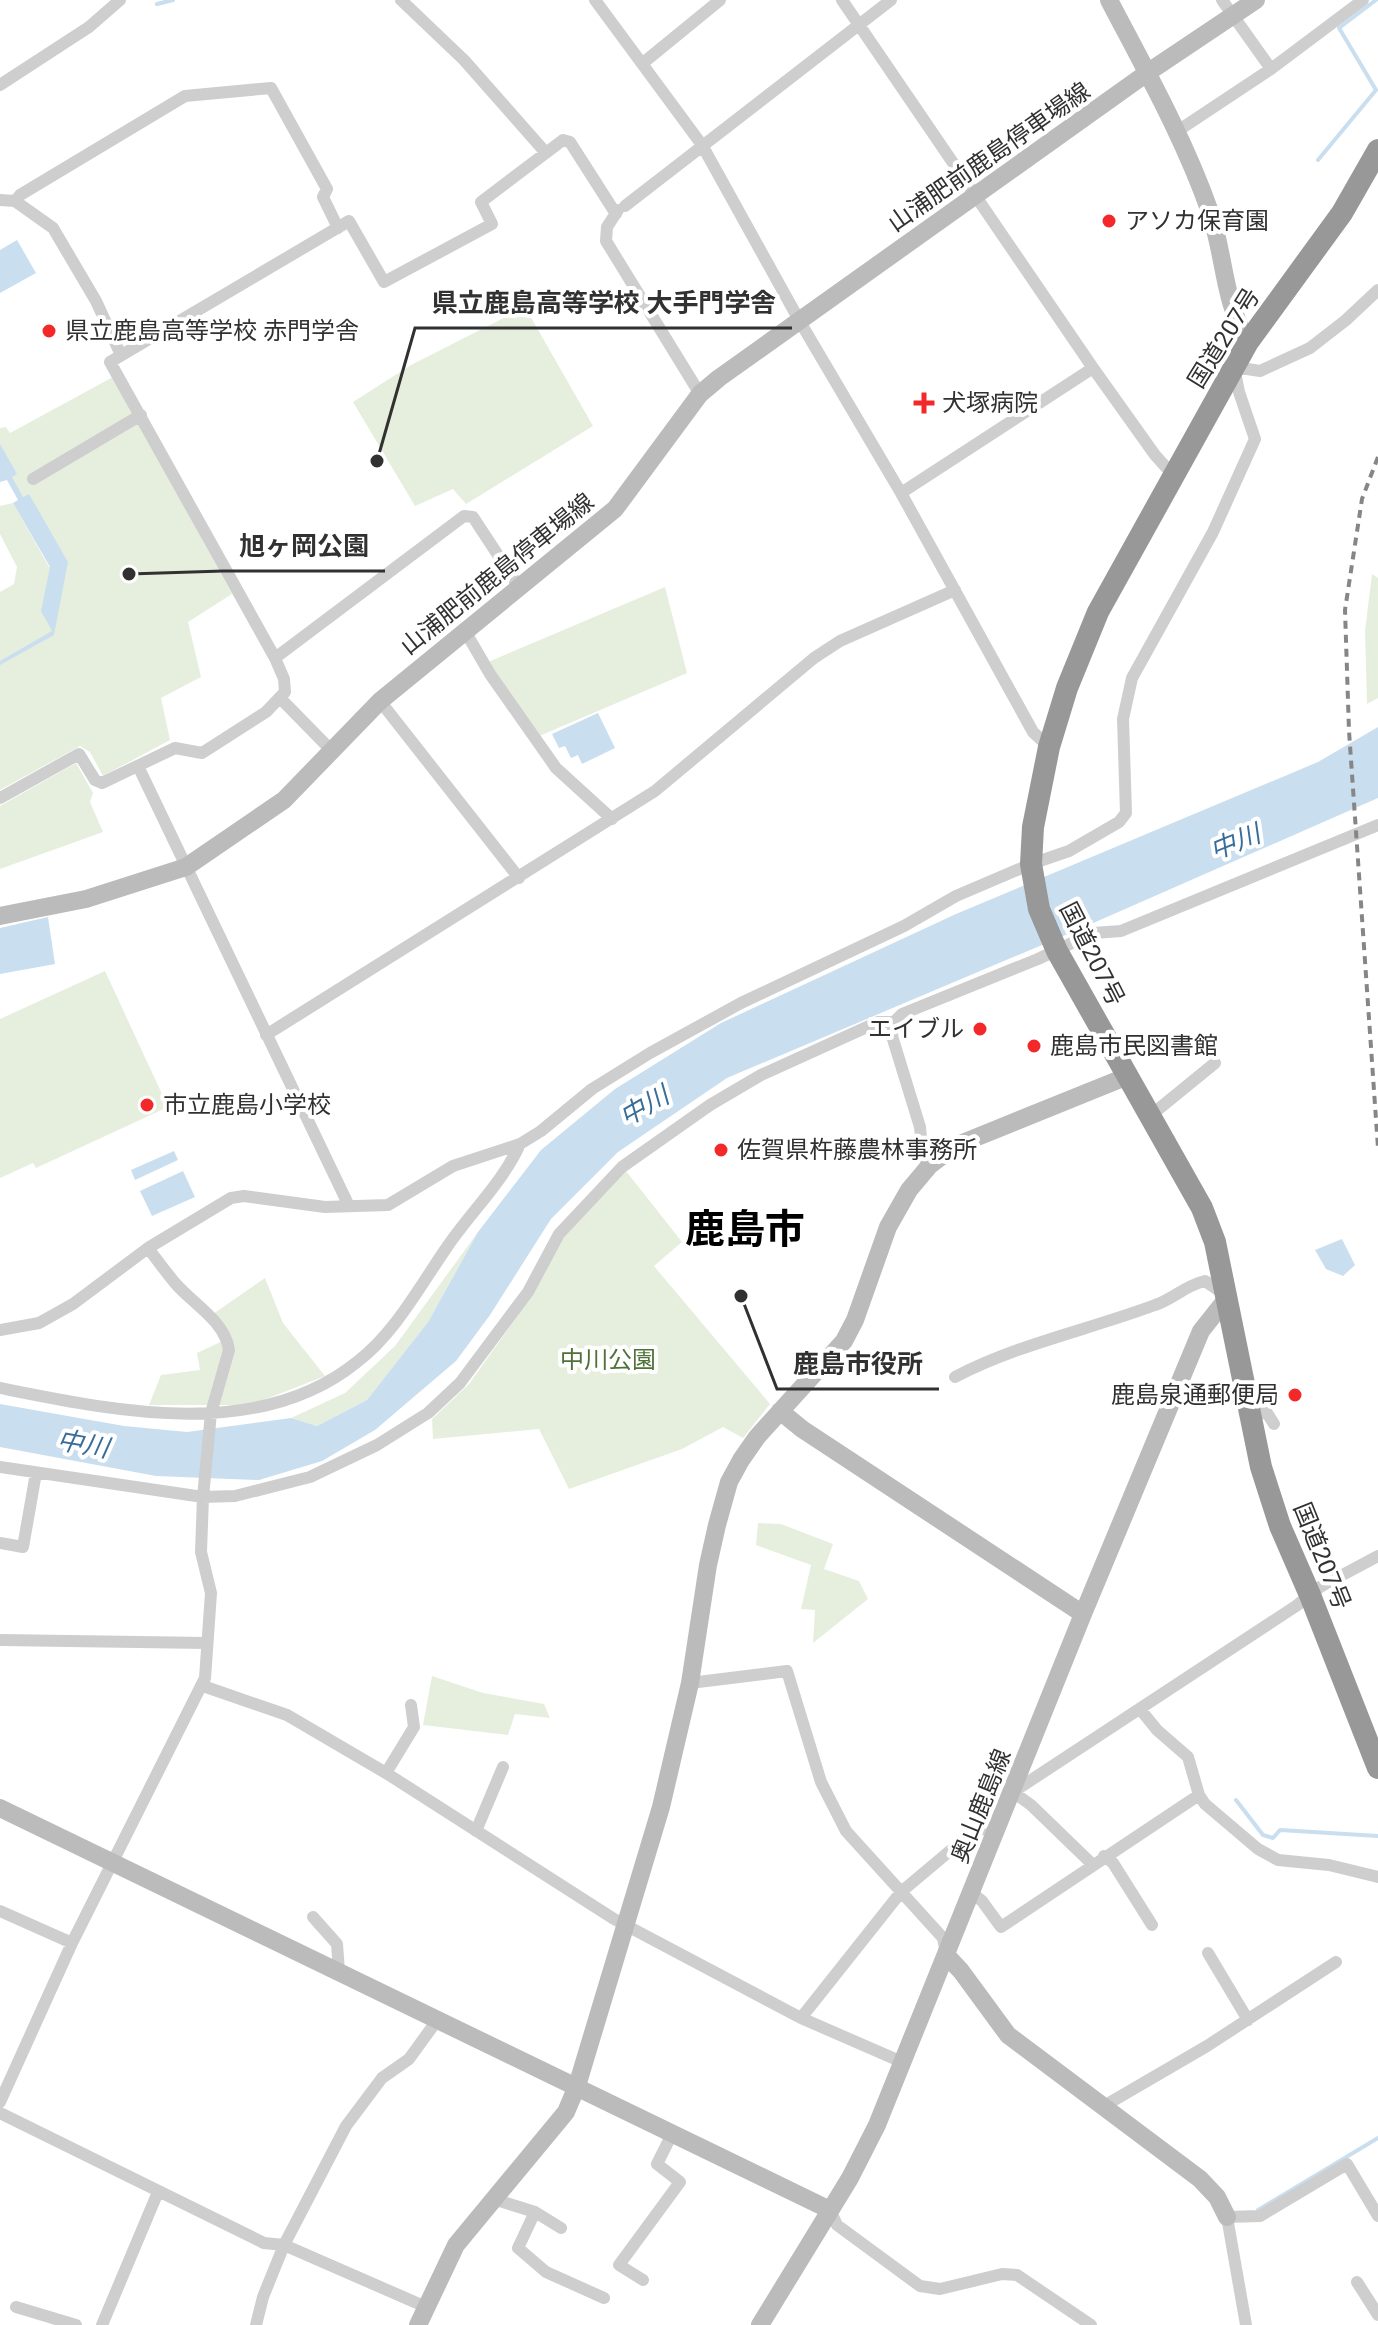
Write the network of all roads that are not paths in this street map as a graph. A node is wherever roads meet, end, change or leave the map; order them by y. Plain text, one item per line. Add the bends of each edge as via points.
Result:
1 (120, 0) edge
2 (401, 0) edge
3 (595, 0) edge
4 (720, 0) edge
5 (842, 0) edge
6 (891, 0) edge
7 (1109, 0) edge
8 (1256, 0) edge
9 (1363, 0) edge
10 (1228, 8) edge
11 (859, 24) junction
12 (643, 63) junction
13 (1271, 69) junction
14 (1147, 73) junction
15 (0, 85) edge
16 (1176, 132) junction
17 (702, 145) junction
18 (1378, 150) edge
19 (546, 153) junction
20 (975, 196) junction
21 (0, 200) edge
22 (15, 201) junction
23 (620, 210) junction
24 (338, 228) junction
25 (1378, 290) edge
26 (799, 320) junction
27 (1248, 342) junction
28 (121, 355) junction
29 (1234, 367) junction
30 (1093, 368) junction
31 (700, 394) junction
32 (141, 415) junction
33 (1173, 475) junction
34 (33, 479) dead end
35 (901, 493) junction
36 (519, 587) junction
37 (955, 590) junction
38 (465, 631) junction
39 (275, 658) junction
40 (281, 699) junction
41 (380, 701) junction
42 (1049, 747) junction
43 (331, 750) junction
44 (138, 766) junction
45 (0, 798) edge
46 (612, 819) junction
47 (1378, 825) edge
48 (186, 867) junction
49 (1032, 868) junction
50 (519, 878) junction
51 (0, 916) edge
52 (1055, 948) junction
53 (894, 1022) junction
54 (266, 1035) junction
55 (1215, 1063) dead end
56 (1128, 1076) junction
57 (1150, 1116) junction
58 (520, 1144) junction
59 (930, 1165) junction
60 (349, 1206) junction
61 (148, 1248) junction
62 (1228, 1297) junction
63 (0, 1330) edge
64 (955, 1377) dead end
65 (0, 1388) edge
66 (780, 1411) junction
67 (211, 1413) junction
68 (1251, 1414) junction
69 (1274, 1424) dead end
70 (0, 1467) edge
71 (36, 1473) junction
72 (203, 1497) junction
73 (0, 1543) edge
74 (1378, 1556) edge
75 (1310, 1595) junction
76 (1083, 1614) junction
77 (0, 1640) edge
78 (207, 1643) junction
79 (690, 1683) junction
80 (203, 1686) junction
81 (411, 1705) dead end
82 (1140, 1709) junction
83 (503, 1767) dead end
84 (1378, 1768) edge
85 (386, 1773) junction
86 (1013, 1792) junction
87 (1199, 1795) junction
88 (0, 1808) edge
89 (998, 1830) junction
90 (476, 1831) junction
91 (1104, 1856) junction
92 (114, 1862) junction
93 (1092, 1864) junction
94 (1378, 1877) edge
95 (901, 1892) junction
96 (972, 1893) junction
97 (0, 1911) edge
98 (313, 1917) dead end
99 (626, 1923) junction
100 (1152, 1925) dead end
101 (72, 1943) junction
102 (1208, 1953) dead end
103 (946, 1955) junction
104 (1336, 1962) dead end
105 (339, 1971) junction
106 (801, 2018) junction
107 (438, 2019) junction
108 (1248, 2020) junction
109 (902, 2062) junction
110 (577, 2086) junction
111 (0, 2102) edge
112 (1104, 2106) junction
113 (0, 2113) edge
114 (673, 2132) junction
115 (158, 2192) junction
116 (493, 2199) junction
117 (830, 2210) junction
118 (535, 2212) junction
119 (1378, 2216) edge
120 (1227, 2217) junction
121 (561, 2228) dead end
122 (284, 2245) junction
123 (643, 2280) dead end
124 (1357, 2282) dead end
125 (604, 2298) dead end
126 (16, 2307) dead end
127 (426, 2307) junction
128 (1378, 2315) edge
129 (76, 2325) edge
130 (102, 2325) edge
131 (256, 2325) edge
132 (418, 2325) edge
133 (760, 2325) edge
134 (1091, 2325) edge
135 (1246, 2325) edge

1 - 15 street via 89,27
2 - 19 street via 464,60
3 - 12 street
4 - 12 street
5 - 11 street
6 - 11 street
7 - 14 street
8 - 10 street, 山浦肥前鹿島停車場線
9 - 13 street
10 - 13 street
10 - 14 street, 山浦肥前鹿島停車場線
11 - 17 street
11 - 20 street
12 - 17 street
13 - 16 street
14 - 16 street
14 - 20 street, 山浦肥前鹿島停車場線
16 - 27 street via 1212,216 1226,288
17 - 23 street
17 - 26 street
18 - 27 highway, 国道207号 via 1342,213
19 - 23 street via 563,140 570,142
19 - 24 street via 481,202 492,224 384,282 349,221
20 - 26 street, 山浦肥前鹿島停車場線
20 - 30 street
21 - 22 street
22 - 24 street via 185,96 271,88 327,189 323,197
22 - 28 street via 53,228
23 - 31 street via 607,227 606,241
24 - 28 street
25 - 29 street via 1310,348 1260,371
26 - 31 street, 山浦肥前鹿島停車場線
26 - 35 street
27 - 29 highway, 国道207号
28 - 32 street via 110,362
29 - 33 highway, 国道207号
29 - 49 street via 1255,439 1213,532 1132,678 1123,719 1126,813 1119,822
30 - 33 street
30 - 35 street
31 - 36 street, 山浦肥前鹿島停車場線 via 615,509
32 - 34 street
32 - 39 street
33 - 42 highway, 国道207号 via 1098,612
35 - 37 street
36 - 38 street, 山浦肥前鹿島停車場線
36 - 39 street via 473,517 464,516
37 - 42 street via 1033,732
37 - 46 street via 840,641 814,658 655,791
38 - 41 street, 山浦肥前鹿島停車場線
38 - 46 street via 556,768
39 - 40 street via 284,679
40 - 43 street
40 - 44 street via 202,753 175,748
41 - 43 street, 山浦肥前鹿島停車場線
41 - 50 street
42 - 49 highway, 国道207号 via 1033,827
43 - 48 street, 山浦肥前鹿島停車場線 via 284,800
44 - 45 street via 102,783 79,754
44 - 48 street
46 - 50 street
47 - 52 street via 1121,931 1093,933
48 - 51 street, 山浦肥前鹿島停車場線 via 86,899
48 - 54 street
49 - 52 highway, 国道207号 via 1039,909
49 - 58 street via 956,896 663,1045 592,1089
50 - 54 street
52 - 53 street
52 - 56 highway, 国道207号
53 - 59 street via 892,1036 920,1127 923,1157
53 - 72 street via 878,1022 761,1075 622,1167 559,1234 528,1292 460,1383 428,1413 310,1477 235,1496
54 - 60 street
55 - 57 street
56 - 57 highway, 国道207号
56 - 59 street via 955,1146
57 - 62 highway, 国道207号 via 1202,1208
58 - 60 street via 453,1166 388,1205
58 - 67 street via 390,1327 358,1362 285,1401 251,1411
59 - 66 street via 888,1227 844,1341
60 - 61 street via 231,1198
61 - 63 street via 39,1323
61 - 67 street via 227,1340 227,1361
62 - 64 street via 1205,1281 1193,1284 1159,1304 998,1357
62 - 68 highway, 国道207号
62 - 76 street, 奥山鹿島線 via 1201,1331
65 - 67 street via 116,1408
66 - 76 street
66 - 79 street via 729,1482 708,1565
67 - 72 street
68 - 69 street via 1267,1413
68 - 75 highway, 国道207号 via 1280,1526
70 - 71 street
71 - 72 street
71 - 73 street via 23,1547
72 - 78 street via 201,1552 211,1593
74 - 75 street
75 - 82 street
75 - 84 highway, 国道207号
76 - 86 street, 奥山鹿島線
77 - 78 street
78 - 80 street
79 - 95 street via 787,1671 821,1782 846,1831
79 - 99 street
80 - 85 street via 287,1715
80 - 92 street
81 - 85 street via 414,1727
82 - 86 street
82 - 87 street via 1188,1757
83 - 90 street
85 - 90 street
86 - 89 street, 奥山鹿島線
86 - 93 street
87 - 91 street
87 - 94 street via 1258,1849 1278,1860
88 - 92 street
89 - 95 street via 976,1829
89 - 96 street, 奥山鹿島線
90 - 99 street
91 - 93 street
91 - 100 street
92 - 101 street
92 - 105 street
93 - 96 street via 1001,1927
95 - 103 street via 943,1938
95 - 106 street
96 - 103 street, 奥山鹿島線
97 - 101 street
98 - 105 street via 337,1944
99 - 106 street
99 - 110 street
101 - 111 street
102 - 108 street
103 - 109 street, 奥山鹿島線
103 - 112 street via 1008,2035
104 - 108 street
105 - 107 street
106 - 109 street
107 - 110 street
107 - 122 street via 409,2059 365,2098
108 - 112 street
109 - 117 street, 奥山鹿島線 via 877,2125
110 - 114 street
110 - 116 street via 566,2112
112 - 120 street via 1210,2187
113 - 115 street
114 - 117 street
114 - 123 street via 657,2164 680,2182 619,2265
115 - 122 street via 264,2243
115 - 130 street
116 - 118 street
116 - 127 street via 456,2245
117 - 133 street, 奥山鹿島線
117 - 134 street via 837,2225 920,2286 940,2289 1017,2275
118 - 121 street
118 - 125 street via 518,2248 546,2272
119 - 120 street via 1347,2164 1260,2216
120 - 135 street
122 - 127 street
122 - 131 street
124 - 128 street
126 - 129 street
127 - 132 street

